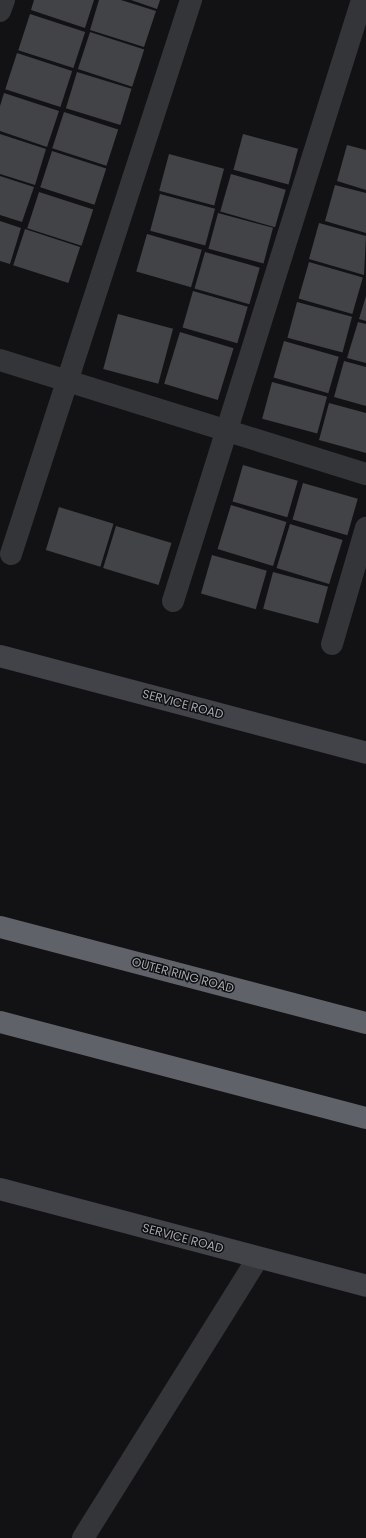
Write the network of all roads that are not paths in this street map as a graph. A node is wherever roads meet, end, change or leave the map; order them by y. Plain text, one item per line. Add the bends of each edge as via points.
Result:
1 (4, 0) edge
2 (191, 0) edge
3 (362, 0) edge
4 (0, 11) edge
5 (0, 360) edge
6 (66, 380) junction
7 (226, 431) junction
8 (366, 474) edge
9 (366, 528) edge
10 (11, 554) dead end
11 (173, 601) dead end
12 (332, 644) dead end
13 (0, 656) edge
14 (366, 753) edge
15 (0, 927) edge
16 (0, 1022) edge
17 (366, 1023) edge
18 (366, 1118) edge
19 (0, 1189) edge
20 (258, 1258) junction
21 (366, 1286) edge
22 (83, 1538) edge

1 - 4 street
2 - 6 street
3 - 7 street
5 - 6 street
6 - 7 street
6 - 10 street
7 - 8 street
7 - 11 street
9 - 12 street
13 - 14 main road, SERVICE ROAD
15 - 17 highway, OUTER RING ROAD
16 - 18 highway
19 - 20 main road, SERVICE ROAD
20 - 21 main road, SERVICE ROAD
20 - 22 street

